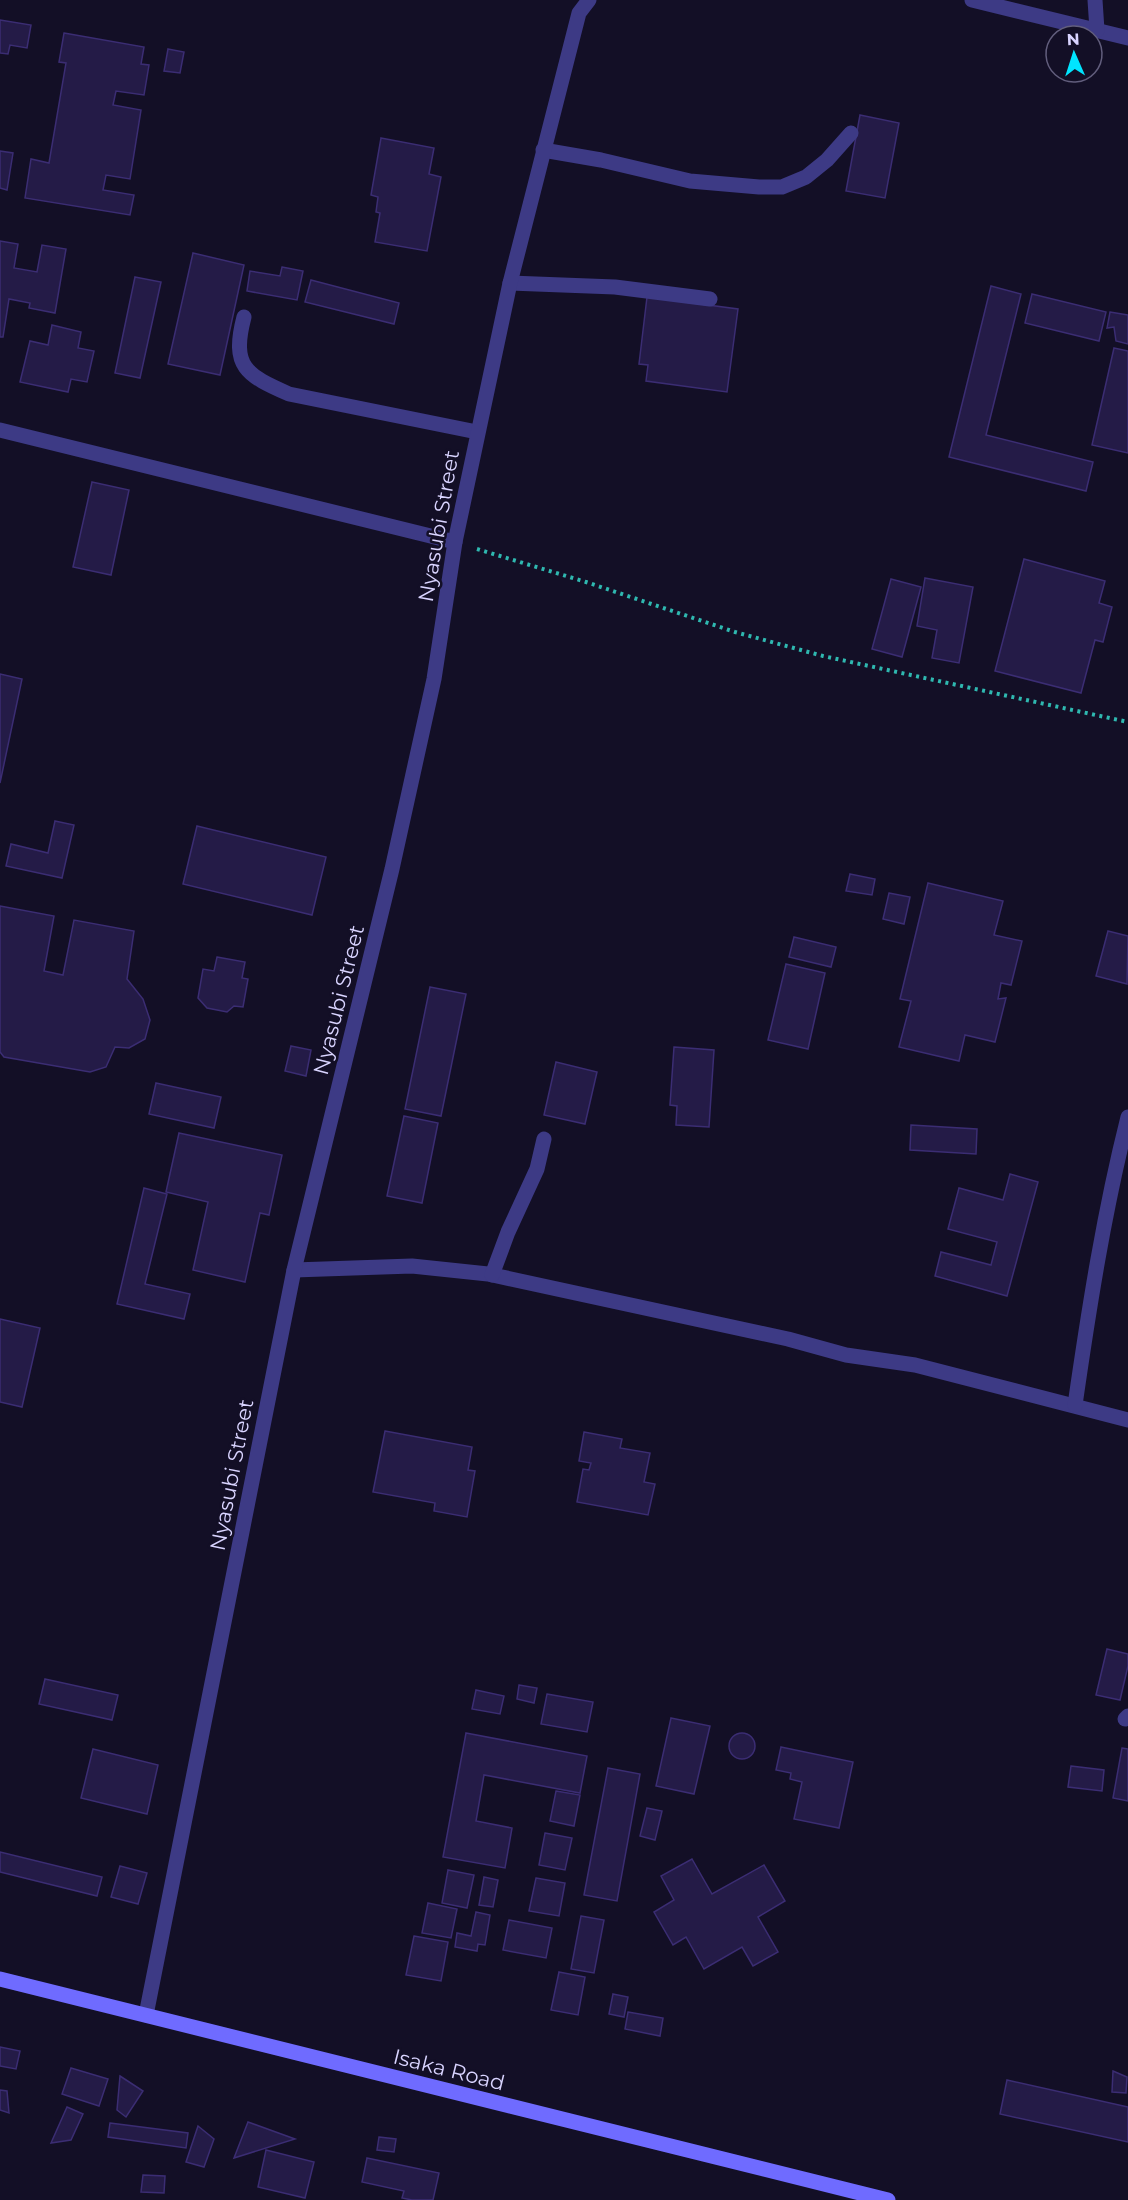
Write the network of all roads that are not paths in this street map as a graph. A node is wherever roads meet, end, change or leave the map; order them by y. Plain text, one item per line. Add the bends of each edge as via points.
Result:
1 (589, 0) edge
2 (972, 0) edge
3 (1095, 0) edge
4 (1072, 24) edge
5 (1097, 24) edge
6 (1104, 32) edge
7 (1128, 38) edge
8 (851, 133) dead end
9 (543, 150) junction
10 (510, 283) junction
11 (710, 299) dead end
12 (244, 317) dead end
13 (0, 430) edge
14 (477, 432) junction
15 (455, 542) junction
16 (1128, 1117) edge
17 (544, 1139) dead end
18 (294, 1270) junction
19 (492, 1275) junction
20 (1075, 1405) junction
21 (1128, 1420) edge
22 (0, 1979) edge
23 (146, 2015) junction
24 (888, 2200) edge

1 - 9 street, Nyasubi Street via 579,13
2 - 4 street
3 - 5 street
6 - 7 street
8 - 9 street via 806,177 782,187 690,181
9 - 10 street, Nyasubi Street
10 - 11 street via 615,287
10 - 14 street, Nyasubi Street
12 - 14 street via 239,353 246,370 263,383 298,396
13 - 15 street
14 - 15 street, Nyasubi Street
15 - 18 street, Nyasubi Street via 434,679 400,835
16 - 20 street via 1110,1186
17 - 19 street via 537,1169
18 - 19 street via 412,1266
18 - 23 street, Nyasubi Street
19 - 20 street via 846,1355 915,1365
20 - 21 street
22 - 23 street, Isaka Road
23 - 24 street, Isaka Road

